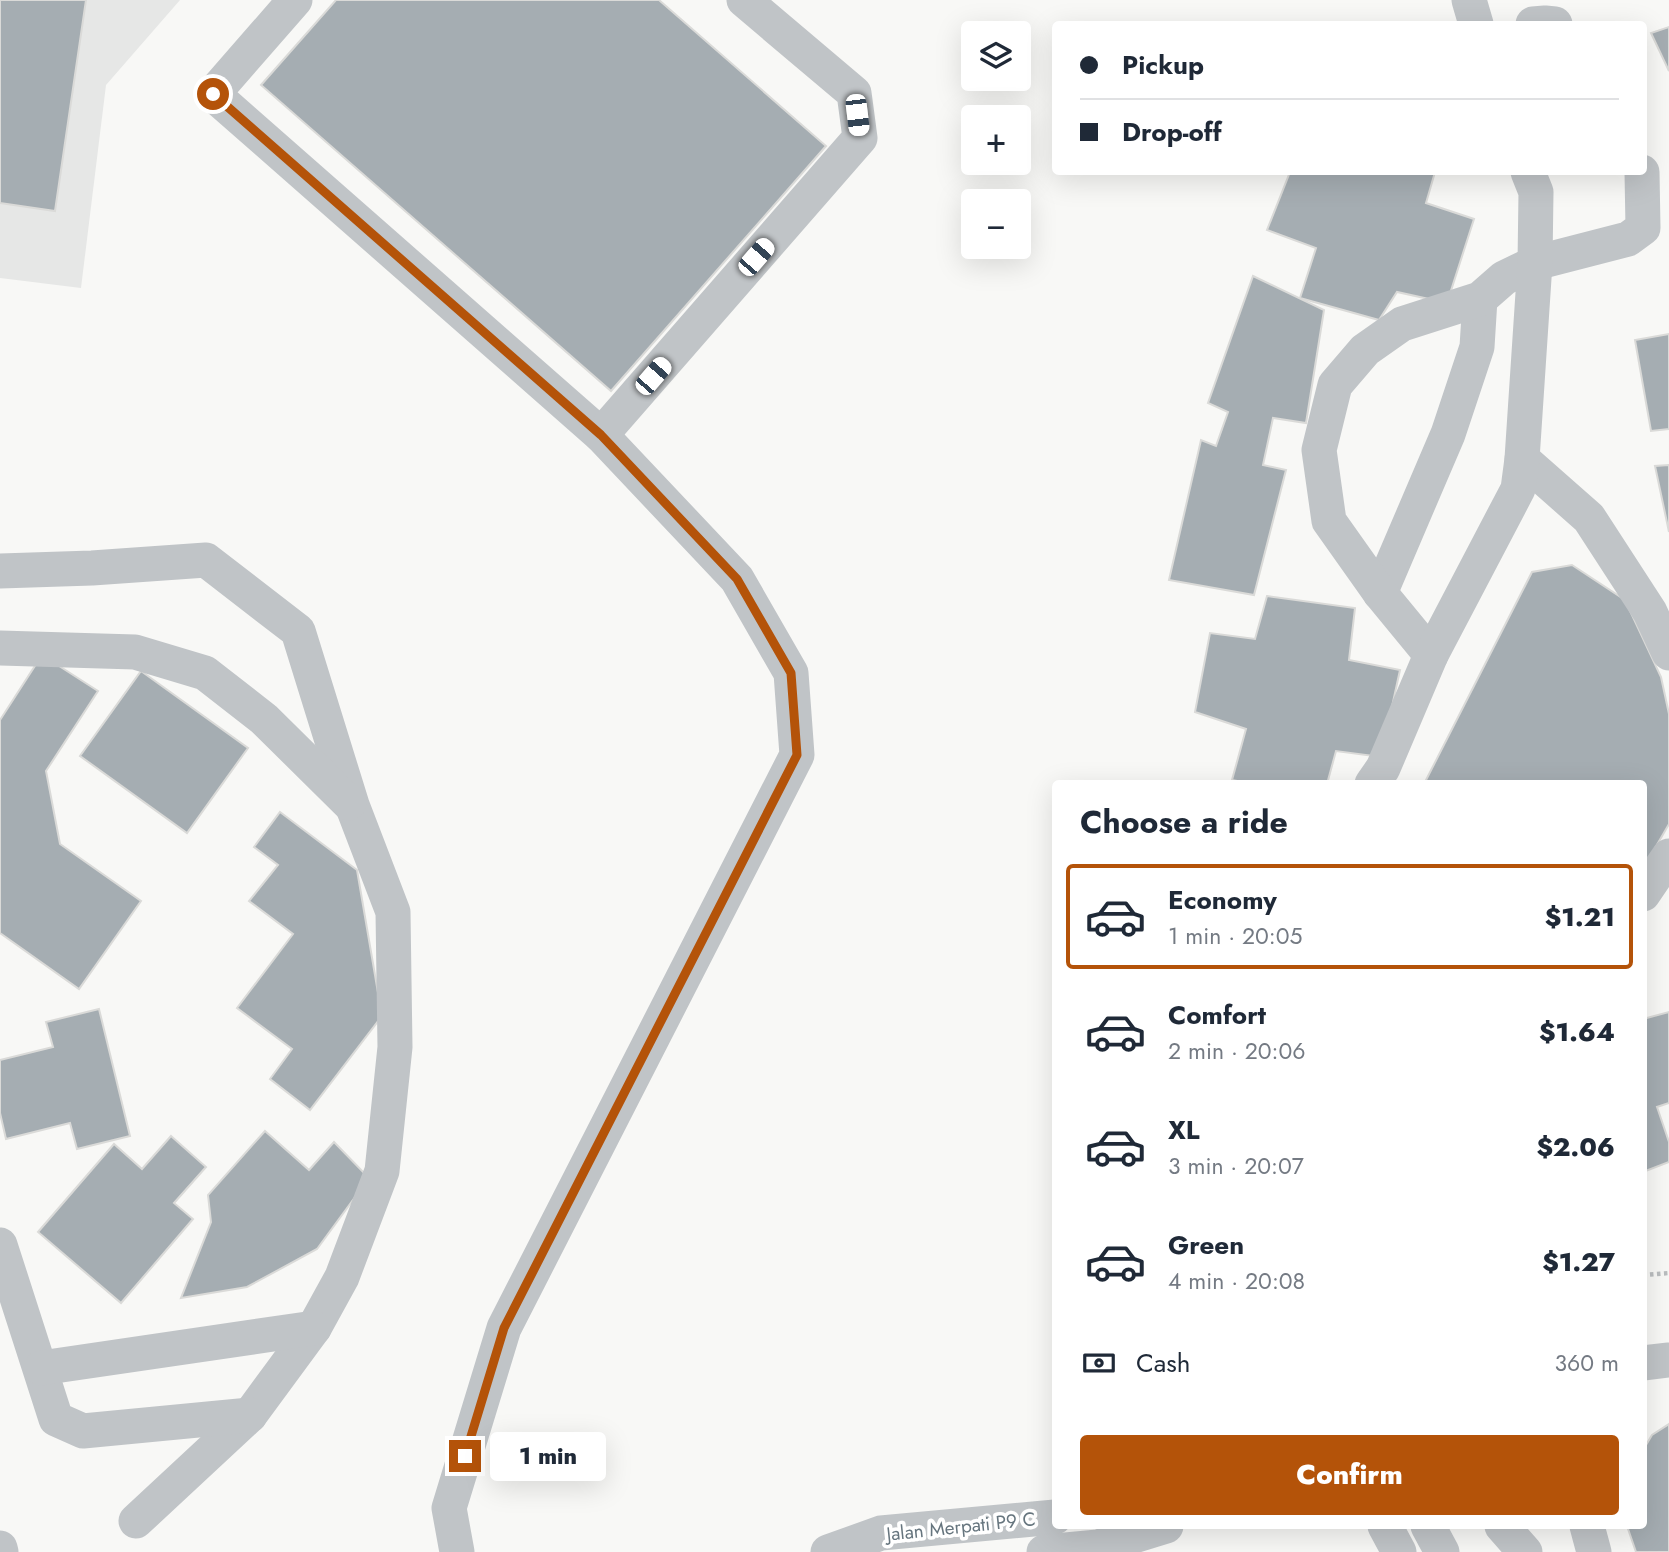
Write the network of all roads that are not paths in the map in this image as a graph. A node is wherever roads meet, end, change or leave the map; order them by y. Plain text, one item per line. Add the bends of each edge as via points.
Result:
1 (295, 0) edge
2 (744, 0) edge
3 (1469, 0) edge
4 (1475, 21) edge
5 (1529, 175) edge
6 (1642, 175) edge
7 (1535, 263) junction
8 (1480, 299) junction
9 (601, 435) junction
10 (1522, 459) junction
11 (0, 570) edge
12 (1380, 593) junction
13 (0, 648) edge
14 (1669, 653) edge
15 (1431, 654) junction
16 (1375, 780) edge
17 (352, 805) junction
18 (1669, 856) edge
19 (1652, 899) edge
20 (0, 1245) edge
21 (314, 1328) junction
22 (1669, 1360) edge
23 (1647, 1363) edge
24 (41, 1368) junction
25 (250, 1415) junction
26 (1052, 1517) edge
27 (136, 1521) dead end
28 (1156, 1529) edge
29 (1387, 1529) edge
30 (1430, 1529) edge
31 (1505, 1529) edge
32 (1588, 1529) edge
33 (457, 1552) edge
34 (828, 1552) edge
35 (1044, 1552) edge
36 (1399, 1552) edge
37 (1442, 1552) edge
38 (1525, 1552) edge
39 (1594, 1552) edge

1 - 9 street via 213,94
2 - 9 street via 854,93 860,138
3 - 4 street
5 - 7 street via 1536,192
6 - 7 street via 1643,228 1628,239
7 - 8 street via 1504,278
7 - 10 street
8 - 12 street via 1477,347 1448,434
8 - 12 street via 1402,324 1365,350 1335,385 1319,450 1329,521
9 - 33 street via 737,579 791,673 797,755 504,1328 449,1508
10 - 14 street via 1589,518 1650,612
10 - 15 street via 1518,489
11 - 17 street via 206,559 298,631
12 - 15 street
13 - 17 street via 135,652 205,673 264,719
15 - 16 street
17 - 21 street via 393,912 395,1047 382,1171 342,1277
18 - 19 street
20 - 24 street
21 - 24 street
21 - 25 street
22 - 23 street
24 - 25 street via 56,1419 83,1431
25 - 27 street
26 - 34 street, Jalan Merpati P9 C via 881,1533
28 - 35 street, Jalan Merpati P9 C via 1098,1547
29 - 36 street
30 - 37 street
31 - 38 street
32 - 39 street

